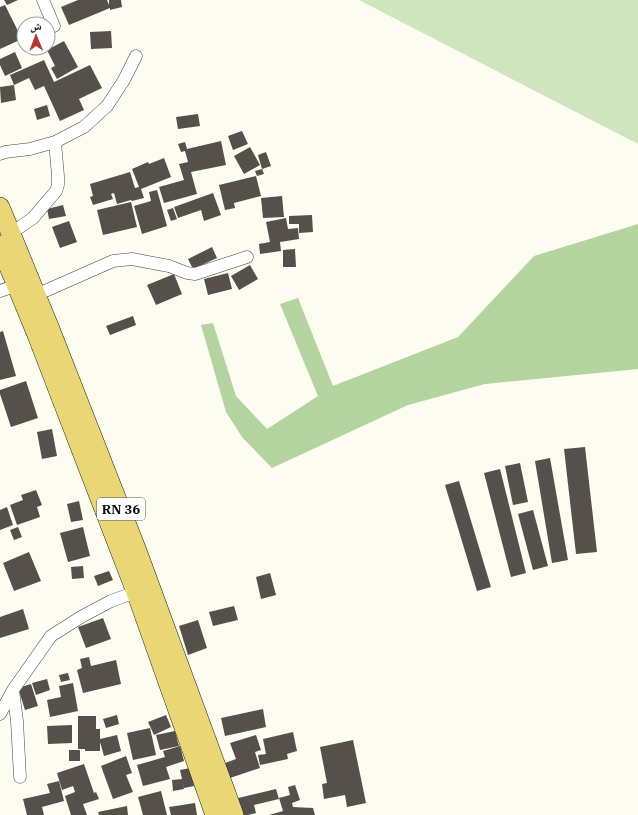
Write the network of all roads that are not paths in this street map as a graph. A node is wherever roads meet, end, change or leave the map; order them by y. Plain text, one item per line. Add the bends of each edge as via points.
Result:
1 (43, 0) edge
2 (50, 16) edge
3 (136, 56) dead end
4 (55, 142) junction
5 (0, 154) edge
6 (0, 207) edge
7 (5, 239) edge
8 (247, 257) dead end
9 (8, 288) edge
10 (36, 295) junction
11 (43, 332) junction
12 (136, 592) junction
13 (13, 690) junction
14 (0, 714) edge
15 (20, 777) dead end
16 (215, 815) edge
17 (234, 815) edge

1 - 2 street
3 - 4 street via 107,106 84,126
4 - 5 street
4 - 7 street via 58,180 56,191 33,218
6 - 7 main road, RN 36
7 - 9 main road, RN 36
7 - 10 main road, RN 36
8 - 10 street via 195,274 132,259 113,261
9 - 11 main road, RN 36
10 - 11 main road, RN 36
11 - 12 main road, RN 36
11 - 17 main road, RN 36 via 137,551
12 - 13 street via 111,601 51,636
12 - 16 main road, RN 36
13 - 14 street
13 - 15 street

